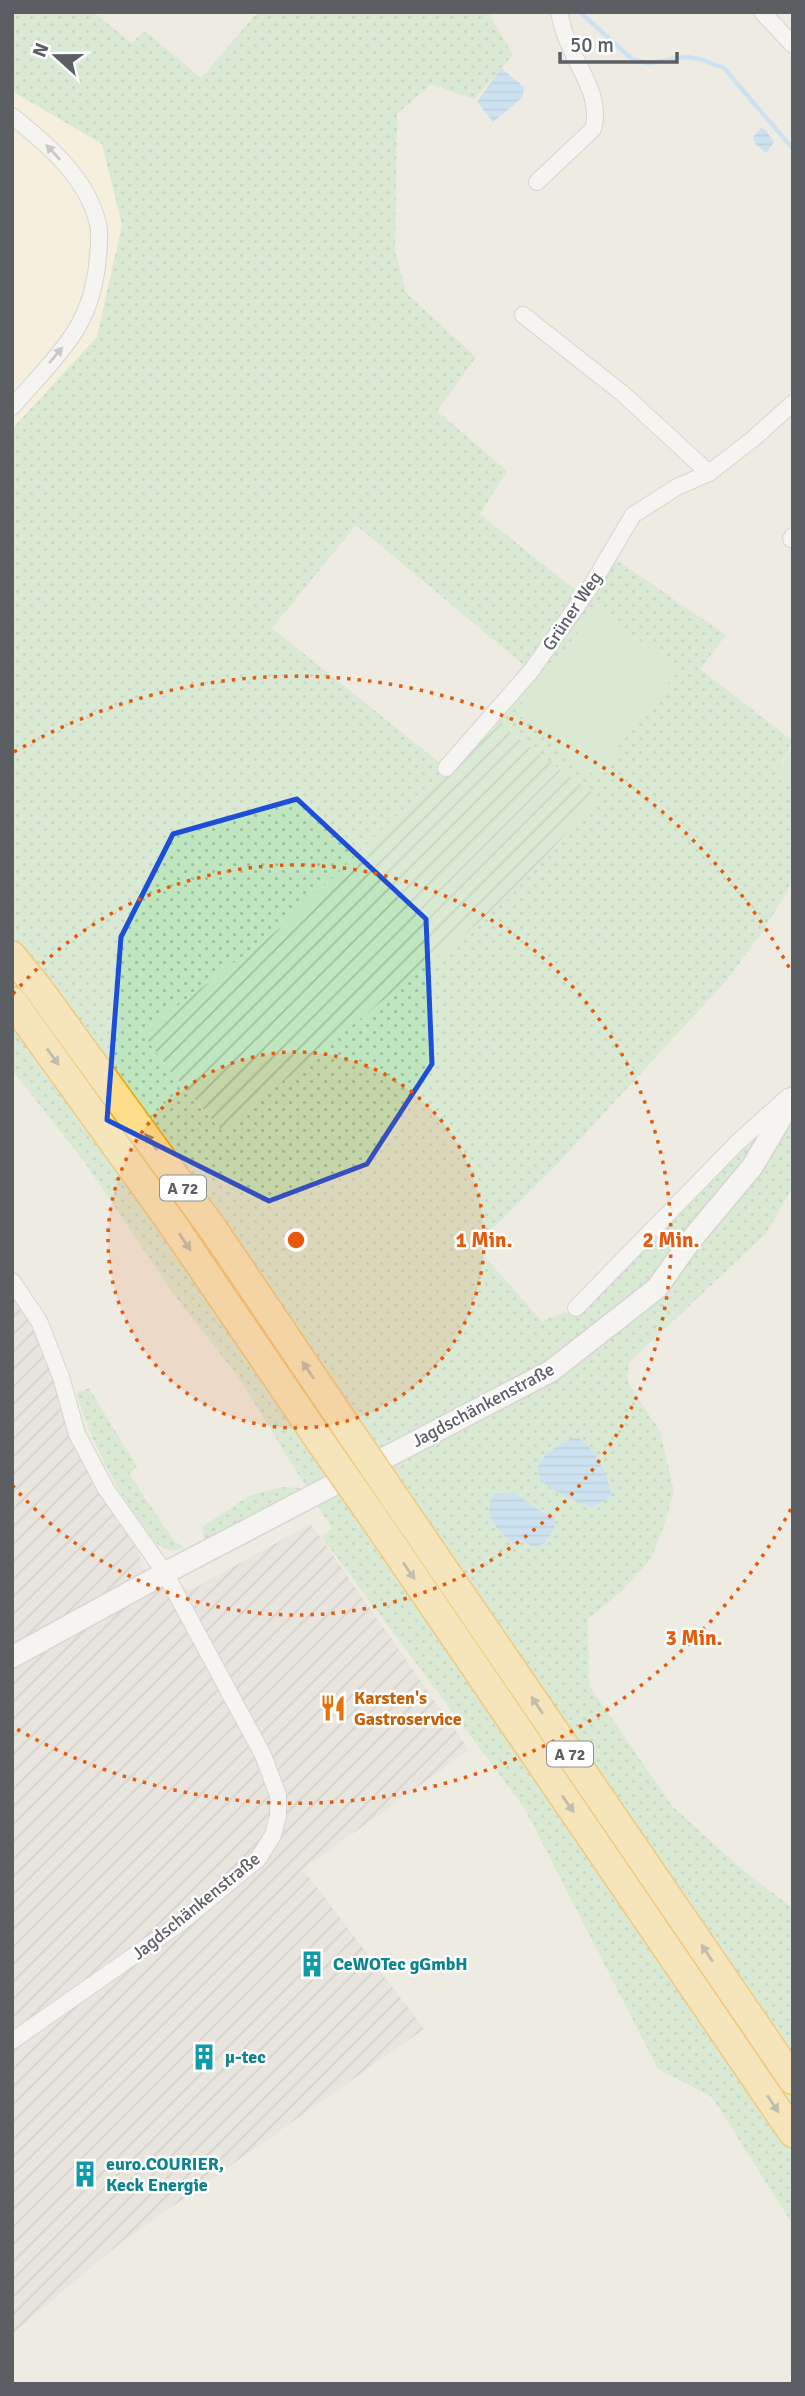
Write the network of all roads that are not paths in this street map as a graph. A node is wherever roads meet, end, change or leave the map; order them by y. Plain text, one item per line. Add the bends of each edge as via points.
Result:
1 (559, 12) edge
2 (762, 12) edge
3 (793, 45) edge
4 (12, 116) edge
5 (537, 182) dead end
6 (523, 315) dead end
7 (793, 403) edge
8 (12, 407) edge
9 (709, 473) junction
10 (446, 768) dead end
11 (12, 956) edge
12 (12, 1001) edge
13 (793, 1093) edge
14 (793, 1098) edge
15 (12, 1281) edge
16 (576, 1308) dead end
17 (164, 1573) junction
18 (12, 1657) edge
19 (12, 2041) edge
20 (785, 2069) edge
21 (793, 2133) edge

1 - 5 street via 594,98 597,117 593,129
2 - 3 street
8 -> 4 street via 74,332 87,308 98,253 98,226 90,200 48,146
6 - 9 street via 622,393
7 - 9 street, Grüner Weg
9 - 10 street, Grüner Weg via 633,514 591,586 531,671
20 -> 11 highway, A 72, bridge via 213,1229
12 -> 21 highway, A 72, bridge via 173,1225
13 - 16 street via 737,1143
14 - 17 main road, Jagdschänkenstraße via 752,1167 657,1287 551,1371
15 - 17 street, Jagdschänkenstraße via 39,1321 77,1434 106,1489
17 - 18 main road, Jagdschänkenstraße
17 - 19 street, Jagdschänkenstraße via 269,1766 278,1795 273,1835 258,1859 179,1924

